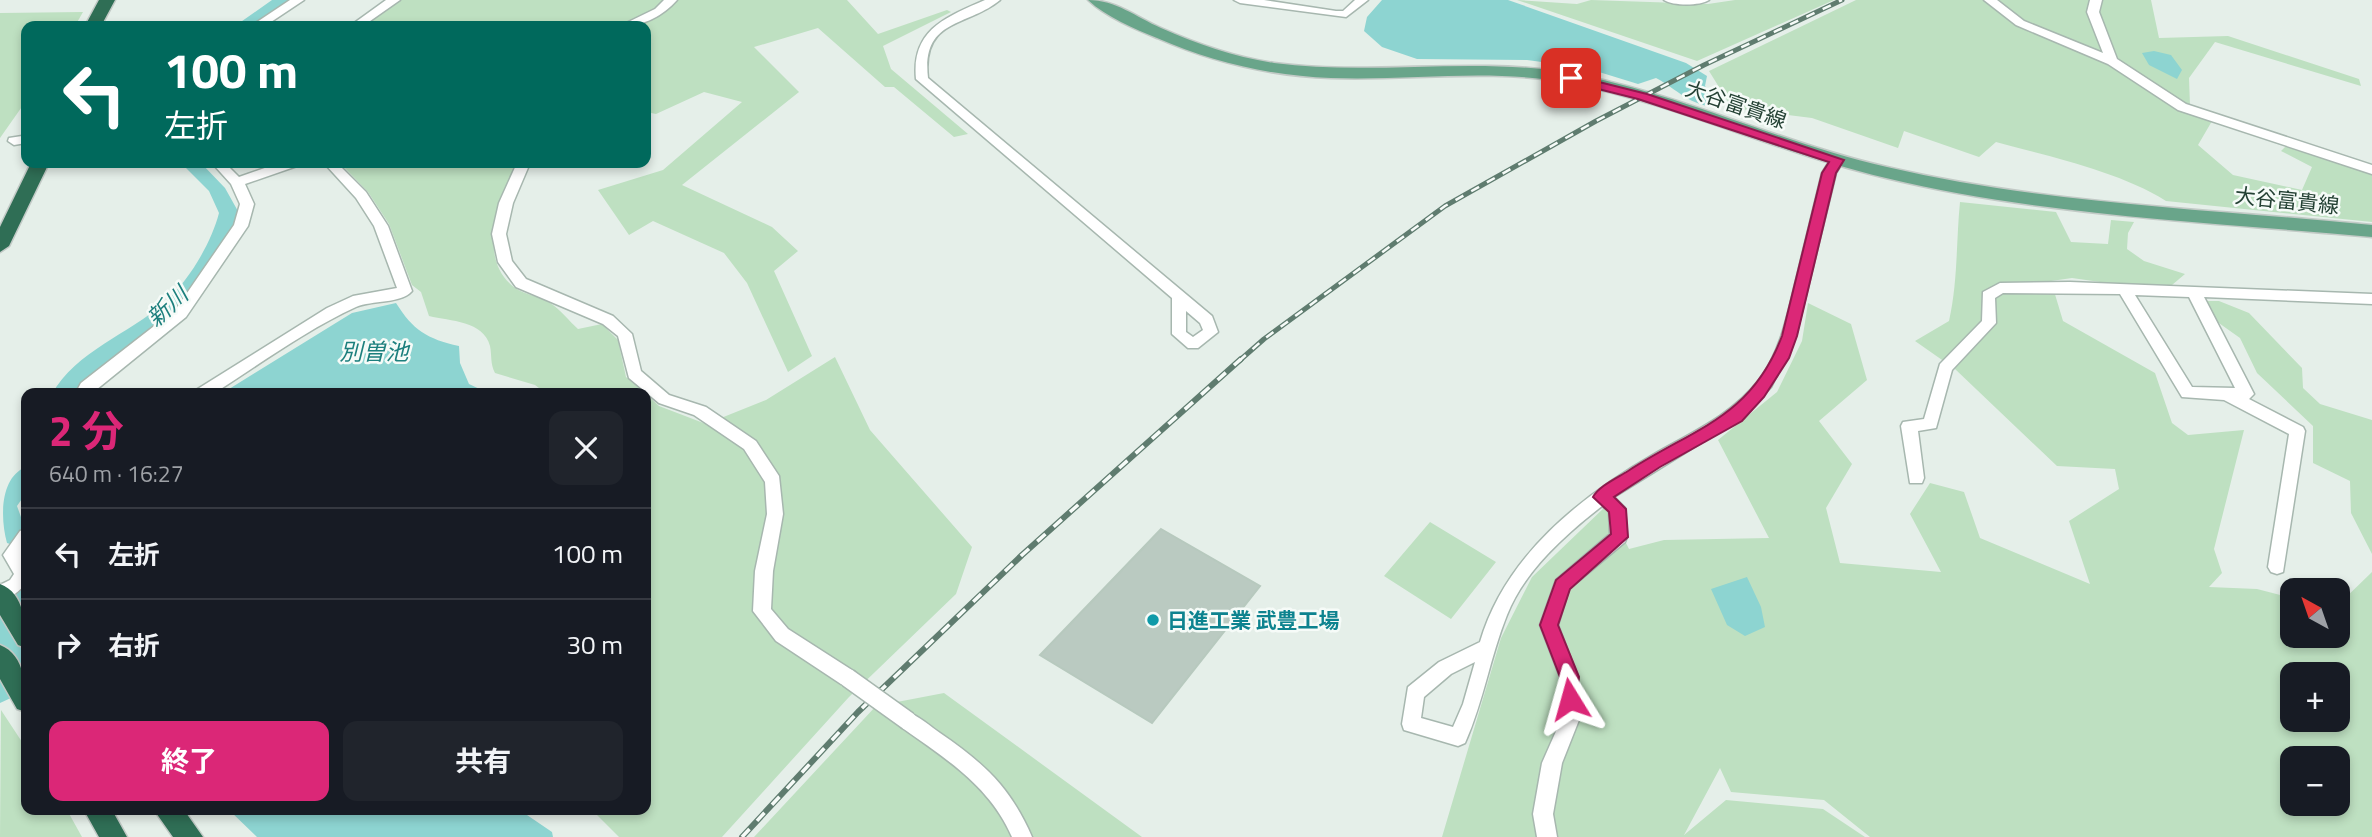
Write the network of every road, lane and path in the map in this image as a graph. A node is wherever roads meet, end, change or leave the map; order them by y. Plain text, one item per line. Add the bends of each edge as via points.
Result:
1 (107, 0) edge
2 (120, 0) edge
3 (298, 0) edge
4 (394, 0) edge
5 (671, 0) edge
6 (994, 0) edge
7 (1096, 0) edge
8 (1240, 0) edge
9 (1336, 0) edge
10 (1362, 0) edge
11 (1670, 0) edge
12 (1703, 0) edge
13 (1990, 0) edge
14 (2096, 0) edge
15 (1323, 12) junction
16 (96, 21) edge
17 (110, 21) edge
18 (265, 21) edge
19 (363, 21) edge
20 (637, 21) edge
21 (2112, 61) junction
22 (1837, 160) junction
23 (22, 168) edge
24 (38, 168) edge
25 (223, 168) edge
26 (278, 168) edge
27 (335, 168) edge
28 (521, 168) edge
29 (2372, 170) edge
30 (237, 182) junction
31 (0, 212) edge
32 (2372, 231) edge
33 (0, 246) edge
34 (2125, 290) junction
35 (2194, 292) junction
36 (1179, 297) dead end
37 (2372, 299) edge
38 (86, 388) edge
39 (211, 388) edge
40 (650, 388) edge
41 (651, 389) edge
42 (2226, 394) junction
43 (1916, 478) dead end
44 (1602, 497) junction
45 (21, 543) edge
46 (2277, 567) dead end
47 (21, 571) edge
48 (21, 577) edge
49 (0, 594) edge
50 (21, 630) edge
51 (1488, 647) junction
52 (0, 656) edge
53 (21, 692) edge
54 (100, 815) edge
55 (171, 815) edge
56 (114, 837) edge
57 (190, 837) edge
58 (1022, 837) edge
59 (1547, 837) edge

1 - 16 highway
2 - 17 highway
3 - 18 street
4 - 19 street
5 - 20 street
6 - 36 street via 958,17 923,44 918,61 922,79
7 - 22 main road, 大谷富貴線 via 1172,41 1253,65 1332,73 1457,70 1571,78
8 - 15 street
9 - 15 street
10 - 15 street via 1346,14
11 - 12 street
13 - 21 street via 2020,23
14 - 21 street via 2093,12
21 - 29 street via 2182,107
22 - 32 main road, 大谷富貴線 via 1919,180 2021,195
22 - 44 street via 1829,173 1789,336 1758,393 1736,416
23 - 31 highway
24 - 33 highway
25 - 30 street
26 - 30 street
27 - 39 street via 361,195 381,226 405,291 358,300 332,312
28 - 40 street, bridge via 499,234 505,262 521,283 608,320 625,334 634,374
30 - 38 street via 247,204 241,226 212,273 181,313
34 - 35 street
34 - 42 street via 2187,393
34 - 43 street via 2000,288 1988,296 1989,323 1945,369 1930,424 1909,426
35 - 37 street
35 - 42 street via 2246,394
41 - 58 street, bridge via 664,400 700,411 750,445 773,481 775,514 762,611 782,635 983,775 1013,811
42 - 46 street via 2297,431
44 - 51 street via 1519,577 1501,607
44 - 59 street via 1617,509 1619,537 1562,585 1549,625 1569,677 1570,720 1552,763 1543,814
45 - 47 street via 12,555
48 - 49 street
49 - 50 highway
51 - 51 street via 1445,668 1415,693 1411,724 1458,737
52 - 53 highway
54 - 56 highway
55 - 57 highway

